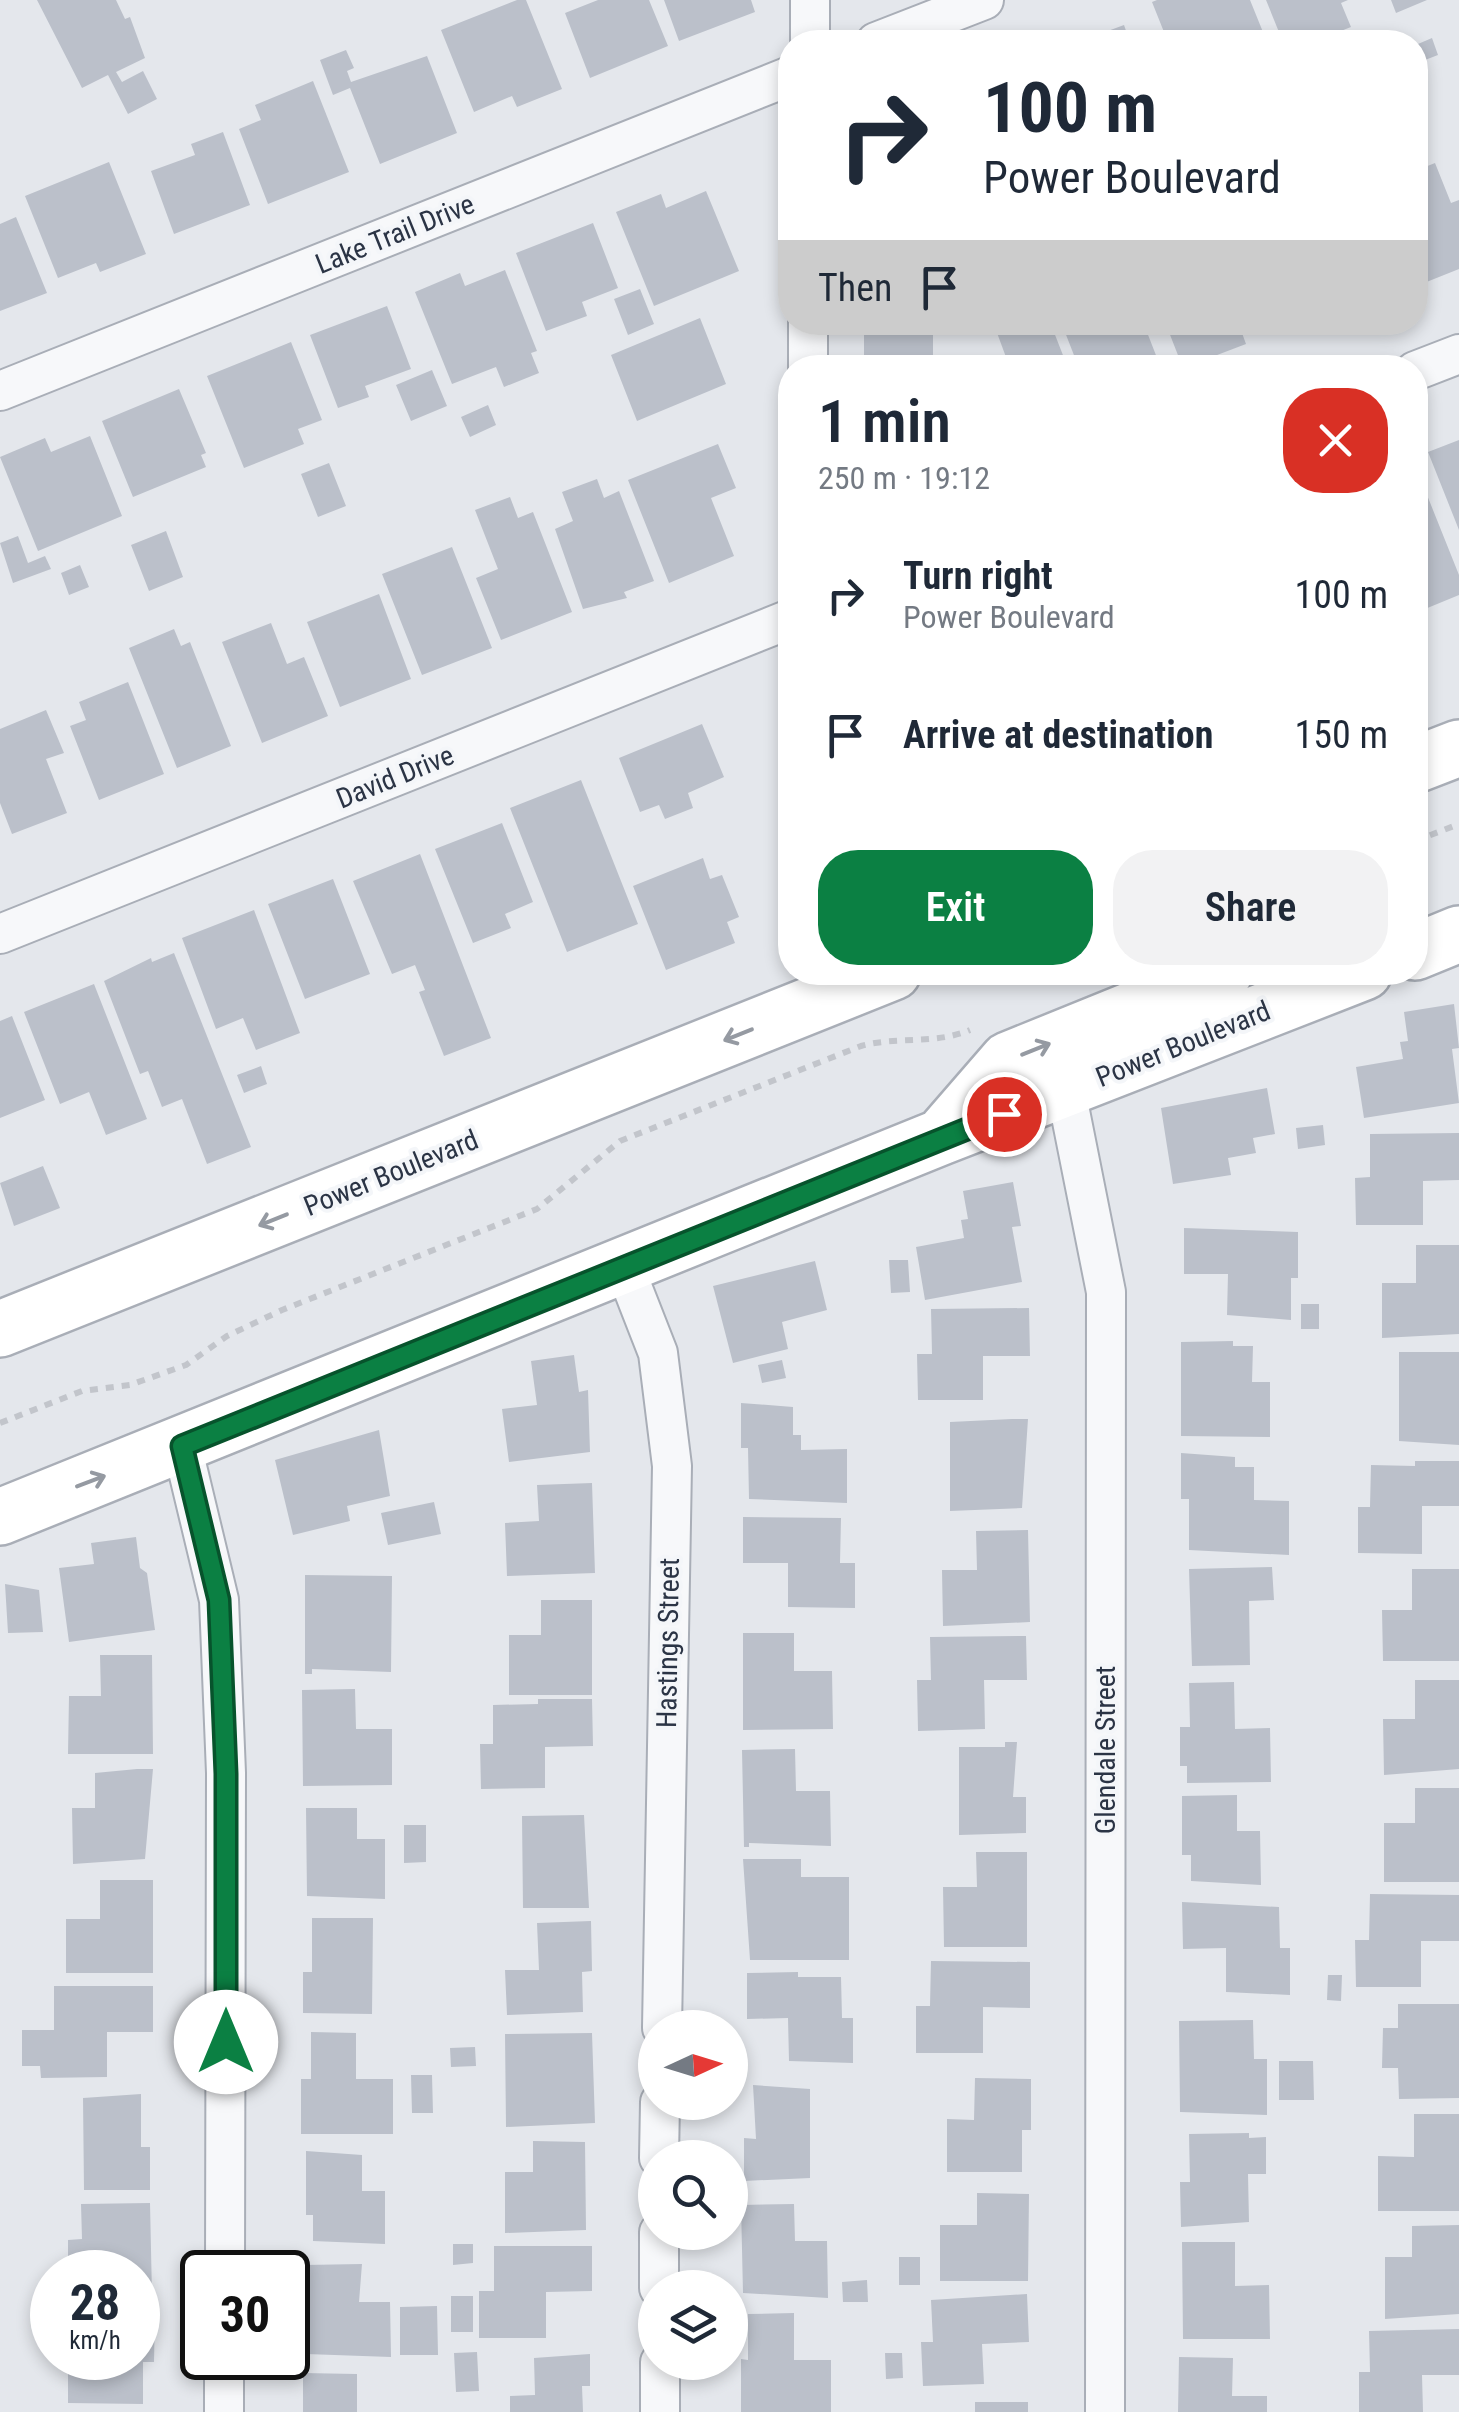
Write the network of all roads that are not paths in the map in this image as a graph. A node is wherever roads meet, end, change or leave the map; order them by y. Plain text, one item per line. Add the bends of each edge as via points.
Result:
1 (810, 0) edge
2 (984, 0) edge
3 (810, 30) edge
4 (907, 30) edge
5 (778, 81) edge
6 (1459, 354) edge
7 (1428, 366) edge
8 (0, 391) edge
9 (778, 624) edge
10 (1459, 748) edge
11 (1428, 761) edge
12 (0, 934) edge
13 (1459, 934) edge
14 (1428, 947) edge
15 (1193, 985) edge
16 (1331, 985) edge
17 (807, 990) edge
18 (1066, 1091) junction
19 (941, 1137) junction
20 (624, 1266) junction
21 (0, 1328) edge
22 (182, 1446) junction
23 (0, 1516) edge
24 (662, 2010) edge
25 (224, 2250) edge
26 (224, 2380) edge
27 (660, 2380) edge
28 (224, 2412) edge
29 (660, 2412) edge
30 (1105, 2412) edge

1 - 3 street
2 - 4 street
5 - 8 street, Lake Trail Drive
6 - 7 street
9 - 12 street, David Drive
10 - 11 main road
13 - 14 main road
19 -> 15 main road via 1008,1060
16 - 18 main road, Power Boulevard
17 -> 21 main road, Power Boulevard
18 - 19 main road, Power Boulevard
18 - 30 street, Glendale Street via 1106,1292
19 - 20 main road, Power Boulevard
20 - 22 main road, Power Boulevard
20 - 24 street, Hastings Street via 658,1353 672,1466
23 -> 22 main road, Power Boulevard
22 - 25 street via 219,1600 226,1774
26 - 28 street
27 - 29 street

